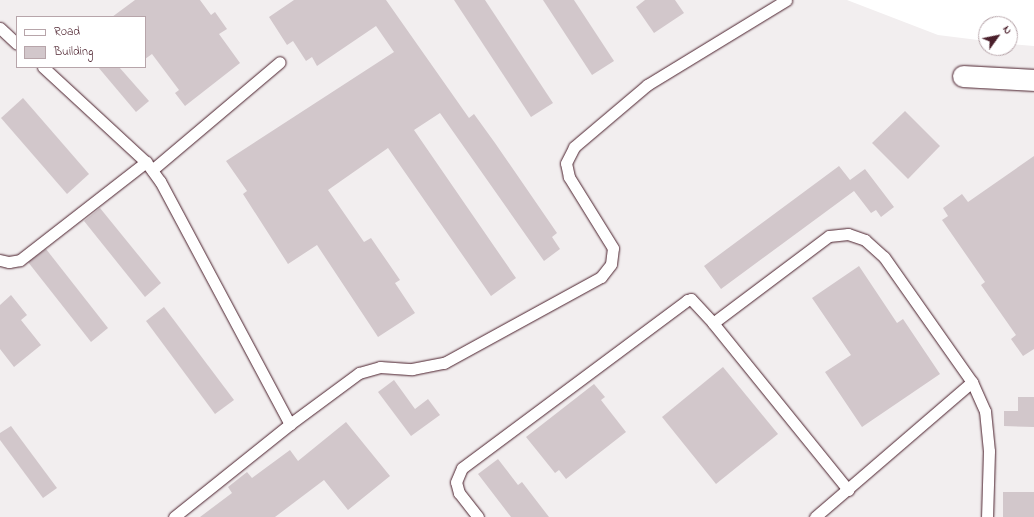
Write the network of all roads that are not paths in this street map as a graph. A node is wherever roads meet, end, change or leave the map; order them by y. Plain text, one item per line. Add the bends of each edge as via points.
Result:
1 (786, 0) edge
2 (0, 28) edge
3 (16, 43) edge
4 (280, 62) dead end
5 (43, 68) edge
6 (963, 76) dead end
7 (1034, 80) edge
8 (149, 166) junction
9 (0, 260) edge
10 (713, 323) junction
11 (972, 382) junction
12 (290, 424) junction
13 (848, 490) junction
14 (174, 517) edge
15 (478, 517) edge
16 (816, 517) edge
17 (987, 517) edge

1 - 12 lane via 647,86 574,147 566,163 570,177 613,248 611,264 602,277 444,363 412,369 380,367 359,373
2 - 3 lane
4 - 8 lane
5 - 8 lane
6 - 7 street
8 - 9 lane via 20,260
8 - 12 lane via 160,181
10 - 11 lane via 830,236 848,234 865,240 884,257
10 - 13 lane
10 - 15 lane via 695,301 687,300 462,468 456,482 459,492
11 - 13 lane
11 - 17 lane via 985,411 989,451
12 - 14 lane
13 - 16 lane

